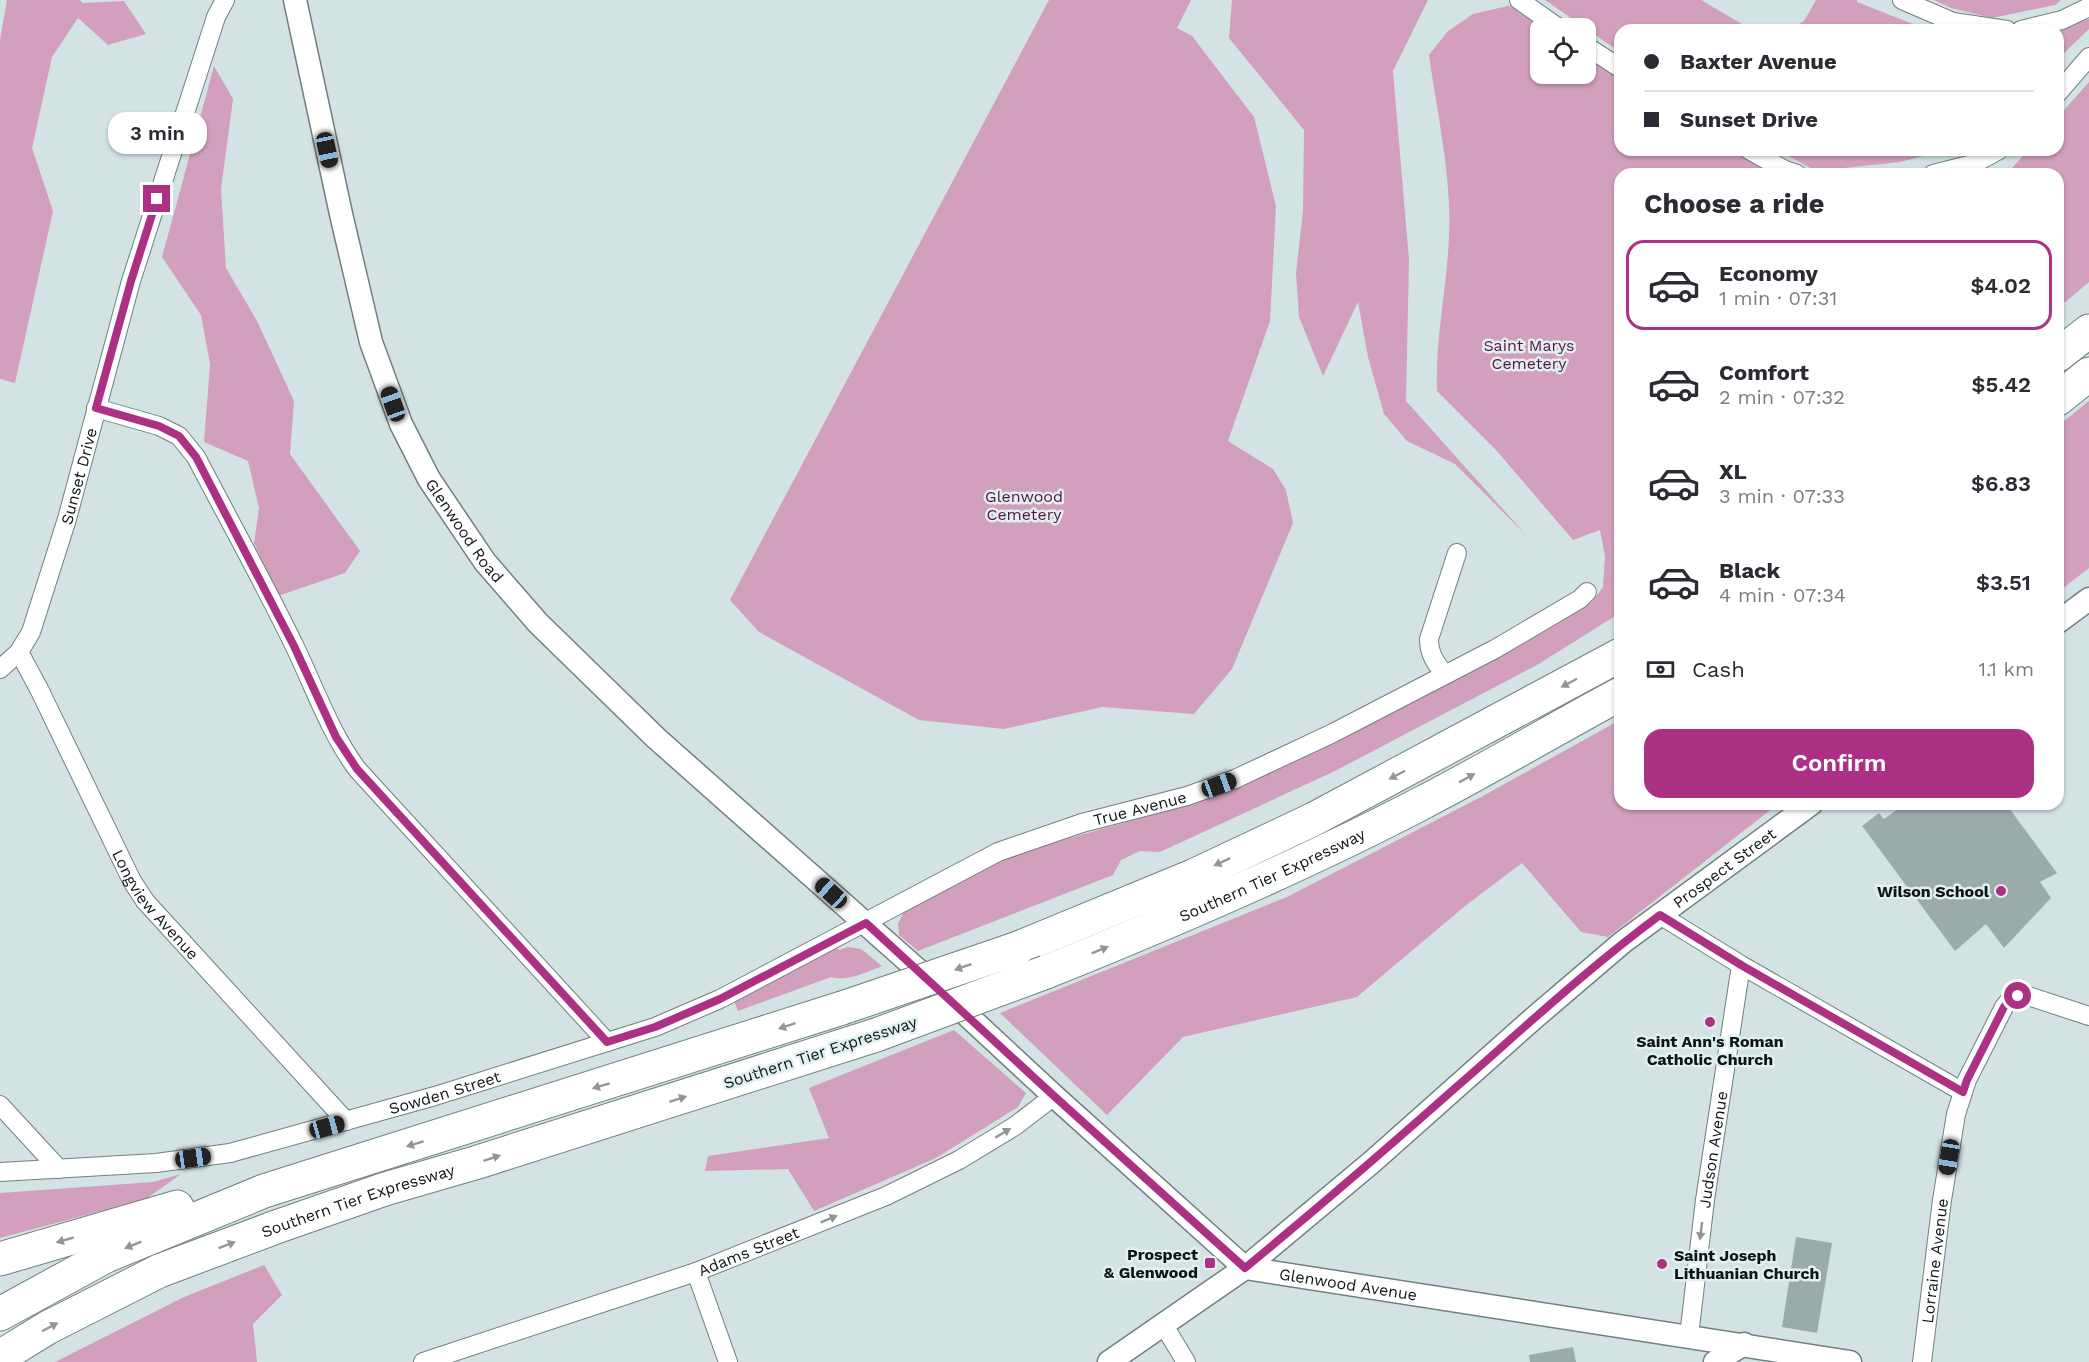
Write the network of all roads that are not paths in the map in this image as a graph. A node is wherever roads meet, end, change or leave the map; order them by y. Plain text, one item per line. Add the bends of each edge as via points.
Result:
1 (225, 0) edge
2 (295, 0) edge
3 (1519, 0) edge
4 (1902, 0) edge
5 (2089, 7) edge
6 (1545, 18) edge
7 (1966, 24) edge
8 (2046, 24) edge
9 (1596, 52) edge
10 (2089, 57) edge
11 (1614, 64) edge
12 (2064, 86) edge
13 (1760, 156) edge
14 (1988, 156) edge
15 (1781, 168) edge
16 (1957, 168) edge
17 (2089, 331) edge
18 (2064, 350) edge
19 (2089, 374) edge
20 (2064, 394) edge
21 (96, 408) junction
22 (1457, 553) dead end
23 (1587, 592) dead end
24 (2089, 599) edge
25 (2064, 618) edge
26 (19, 652) junction
27 (1614, 658) edge
28 (0, 669) edge
29 (1445, 675) junction
30 (1614, 697) edge
31 (1803, 810) edge
32 (1660, 915) junction
33 (866, 923) junction
34 (1741, 965) junction
35 (2089, 1016) edge
36 (607, 1042) junction
37 (1963, 1092) junction
38 (1054, 1096) junction
39 (0, 1105) edge
40 (346, 1121) junction
41 (59, 1169) junction
42 (0, 1172) edge
43 (264, 1191) junction
44 (0, 1259) edge
45 (1245, 1268) junction
46 (696, 1272) junction
47 (0, 1314) edge
48 (1163, 1324) junction
49 (1689, 1336) junction
50 (1744, 1344) junction
51 (0, 1357) edge
52 (423, 1362) edge
53 (728, 1362) edge
54 (1109, 1362) edge
55 (1186, 1362) edge
56 (1715, 1362) edge
57 (1850, 1362) edge
58 (1922, 1362) edge

1 - 21 street, Sunset Drive via 216,17 131,281
2 - 33 street, Glenwood Road via 371,342 401,424 429,479 485,562 538,623 656,738
3 - 6 street
4 - 7 street
5 - 8 street
9 - 11 street
10 - 12 street
13 - 15 street
14 - 16 street
17 - 18 highway
19 - 20 highway
21 - 26 street, Sunset Drive via 67,519 31,632
21 - 36 street via 159,426 179,436 196,457 294,646 336,737 357,769
22 - 29 street via 1429,639 1433,660
23 - 29 street, True Avenue
24 - 25 street
26 - 28 street, Sunset Drive
26 - 40 street, Longview Avenue via 145,901
27 -> 43 highway, Southern Tier Expressway, bridge via 1314,819 1193,876 1018,948 842,1008
29 - 33 street, True Avenue via 1235,779 998,852
51 -> 30 highway, Southern Tier Expressway, bridge via 47,1328 159,1271 276,1227 385,1188 876,1035 1046,972 1338,844
31 - 32 street, Prospect Street
32 - 34 street
32 - 45 street, Prospect Street via 1623,942
33 - 36 street, Sowden Street via 720,999 655,1027
33 - 38 street
34 - 37 street
34 -> 49 street, Judson Avenue via 1705,1200
35 - 37 street, Lorraine Avenue via 2025,995 2012,997
36 - 40 street, Sowden Street
37 - 58 street, Lorraine Avenue via 1942,1200
38 - 45 street
46 -> 38 street, Adams Street via 896,1191 959,1160 1015,1126
39 - 41 street
40 - 41 street, Sowden Street via 230,1153 156,1163
41 - 42 street, Sowden Street
43 -> 44 highway via 177,1207
43 -> 47 highway, Southern Tier Expressway via 106,1256
45 - 48 street, Prospect Street
45 - 49 street, Glenwood Avenue
46 - 52 street, Adams Street
46 - 53 street
48 - 54 street, Prospect Street
48 - 55 street
49 - 50 street, Glenwood Avenue
50 - 56 street
50 - 57 street, Glenwood Avenue

